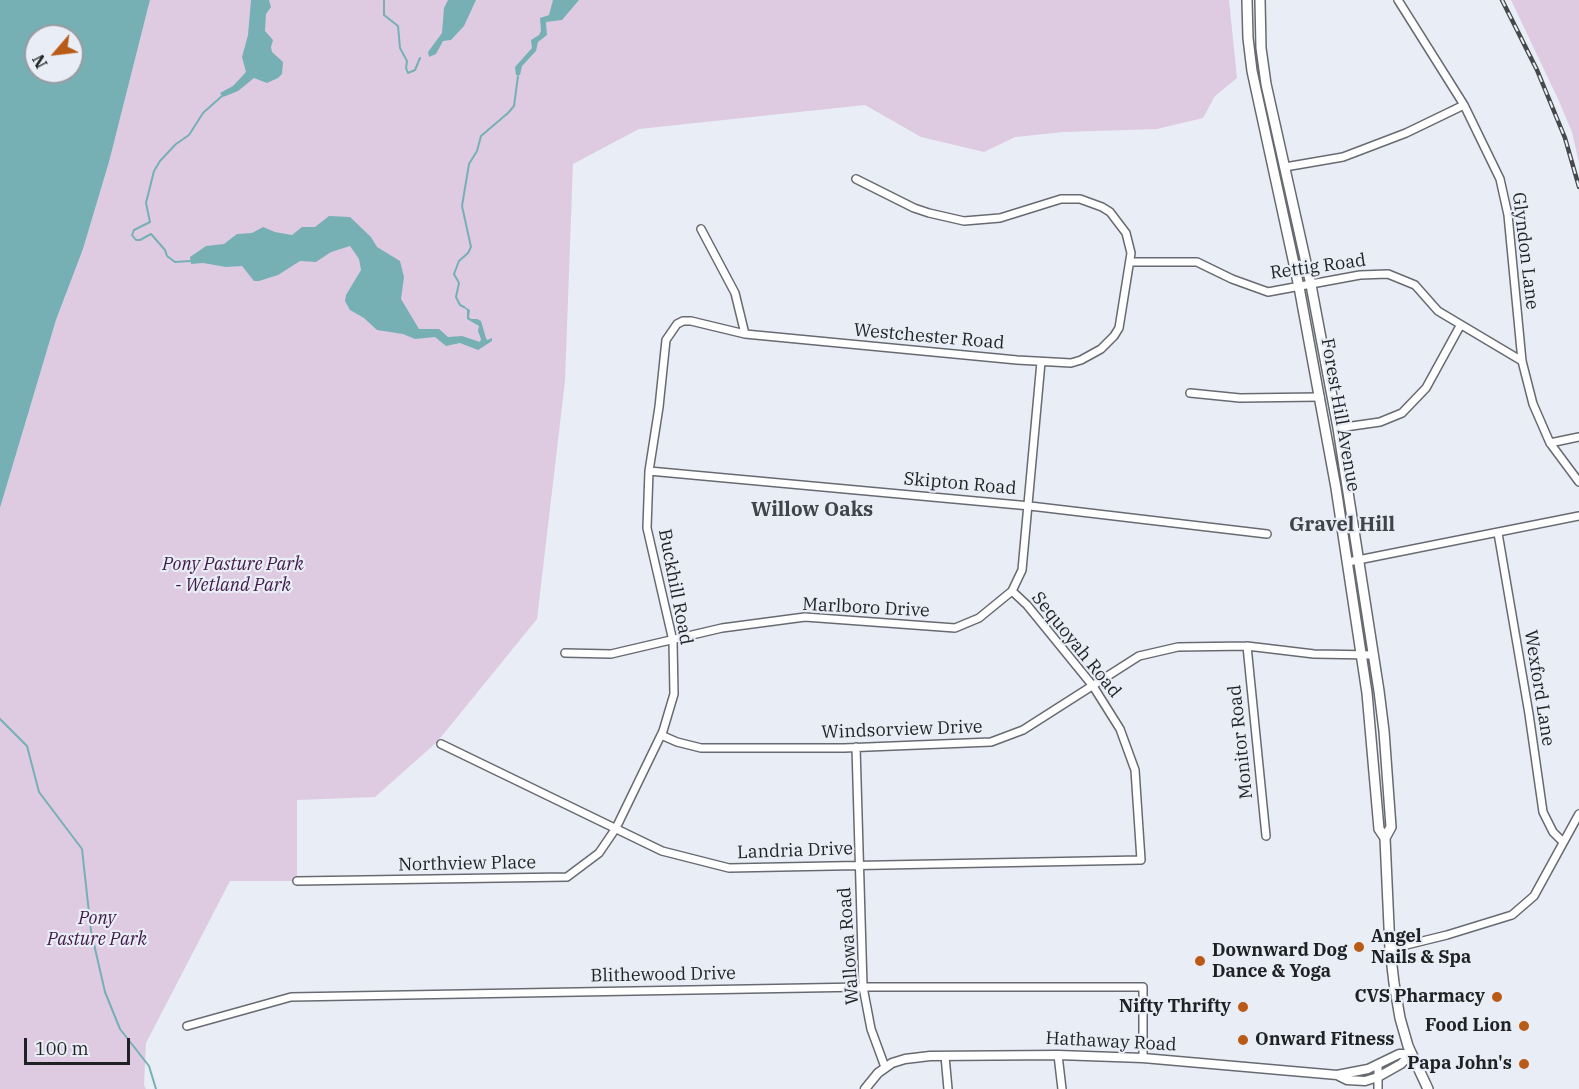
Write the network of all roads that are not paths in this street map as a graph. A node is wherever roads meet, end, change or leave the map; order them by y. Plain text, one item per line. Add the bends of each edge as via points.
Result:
1 (1247, 0) edge
2 (1260, 0) edge
3 (1398, 0) edge
4 (1464, 105) junction
5 (1285, 167) junction
6 (856, 179) dead end
7 (700, 229) dead end
8 (1131, 262) junction
9 (1311, 285) junction
10 (1299, 287) junction
11 (1460, 326) junction
12 (745, 334) junction
13 (666, 339) joint
14 (1522, 361) junction
15 (1041, 362) junction
16 (1190, 393) dead end
17 (1320, 397) junction
18 (1338, 428) junction
19 (1579, 437) edge
20 (1550, 443) junction
21 (649, 471) junction
22 (1579, 482) edge
23 (1030, 506) junction
24 (1579, 516) edge
25 (1498, 533) junction
26 (1267, 534) dead end
27 (1360, 560) junction
28 (1348, 562) junction
29 (1012, 591) junction
30 (672, 641) junction
31 (1247, 646) junction
32 (565, 653) dead end
33 (1362, 655) junction
34 (1374, 655) junction
35 (1093, 686) junction
36 (661, 735) junction
37 (441, 744) dead end
38 (856, 747) junction
39 (1579, 814) edge
40 (616, 828) junction
41 (1266, 836) dead end
42 (1385, 838) junction
43 (1563, 842) junction
44 (1141, 860) joint
45 (858, 864) junction
46 (297, 881) dead end
47 (1390, 950) junction
48 (863, 987) junction
49 (187, 1026) dead end
50 (1412, 1054) junction
51 (1058, 1055) junction
52 (945, 1056) junction
53 (1143, 1058) junction
54 (1378, 1065) junction
55 (885, 1067) junction
56 (1337, 1075) junction
57 (1378, 1077) junction
58 (865, 1089) edge
59 (948, 1089) edge
60 (1062, 1089) edge
61 (1378, 1089) edge
62 (1428, 1089) edge

1 - 10 main road, Forest Hill Avenue via 1254,86
2 - 5 main road, Forest Hill Avenue via 1264,66
3 - 4 street, Glyndon Lane
4 - 5 street via 1343,158
4 - 14 street, Glyndon Lane via 1500,179 1508,215
5 - 9 main road, Forest Hill Avenue
6 - 8 street via 922,211 964,221 1000,218 1062,199 1089,202 1110,212 1118,221 1129,242
7 - 12 street via 735,293
8 - 10 street, Rettig Road via 1197,262 1268,291
8 - 15 street, Westchester Road via 1119,328 1114,336 1081,360
9 - 10 street, Rettig Road
9 - 11 street, Rettig Road via 1388,274 1415,285 1438,311
9 - 18 main road, Forest Hill Avenue
10 - 17 main road, Forest Hill Avenue
11 - 14 street, Rettig Road
11 - 18 street via 1426,388 1402,412 1380,422
12 - 13 street, Westchester Road via 683,321 673,327
12 - 15 street, Westchester Road
13 - 21 street, Buckhill Road
14 - 20 street, Glyndon Lane via 1533,404
15 - 23 street
16 - 17 street via 1240,398
17 - 28 main road, Forest Hill Avenue
18 - 27 main road, Forest Hill Avenue
19 - 20 street
20 - 22 street, Glyndon Lane
21 - 23 street, Skipton Road
21 - 30 street, Buckhill Road via 647,528
23 - 26 street, Skipton Road
23 - 29 street via 1023,570
24 - 25 street
25 - 27 street
25 - 43 street, Wexford Lane via 1543,812
27 - 28 street
27 - 34 main road, Forest Hill Avenue
28 - 33 main road, Forest Hill Avenue
29 - 30 street, Marlboro Drive via 979,618 955,628 804,617 722,628
29 - 35 street, Sequoyah Road
30 - 32 street, Marlboro Drive via 611,654
30 - 36 street, Buckhill Road via 674,694
31 - 33 street, Windsorview Drive
31 - 35 street, Windsorview Drive via 1178,647 1139,656
31 - 41 street, Monitor Road
33 - 34 street, Windsorview Drive
33 - 42 main road, Forest Hill Avenue via 1379,829
34 - 42 main road, Forest Hill Avenue via 1388,775 1391,827
35 - 38 street, Windsorview Drive via 1023,730 992,742
35 - 44 street, Sequoyah Road via 1120,729 1135,770
36 - 38 street, Windsorview Drive via 701,748
36 - 40 street, Buckhill Road
37 - 40 street, Landria Drive
38 - 45 street, Wallowa Road
39 - 43 street
40 - 45 street, Landria Drive via 662,851 729,868
40 - 46 street, Northview Place via 599,853 567,877
42 - 47 main road, Forest Hill Avenue
43 - 47 street via 1534,896 1512,915
44 - 45 street, Landria Drive
45 - 48 street, Wallowa Road
47 - 50 main road, Forest Hill Avenue via 1398,1008
48 - 49 street, Blithewood Drive via 291,997
48 - 53 street, Blithewood Drive via 1143,987
48 - 55 street, Wallowa Road via 871,1029
50 - 54 street, Hathaway Road via 1399,1054
50 - 57 street, Hathaway Road
50 - 62 main road, Forest Hill Avenue
51 - 52 street, Hathaway Road
51 - 53 street, Hathaway Road
51 - 60 street
52 - 55 street, Hathaway Road via 905,1059
52 - 59 street
53 - 56 street, Hathaway Road
54 - 56 street, Hathaway Road
54 - 57 street
55 - 58 street
56 - 57 street, Hathaway Road via 1362,1081
57 - 61 street

